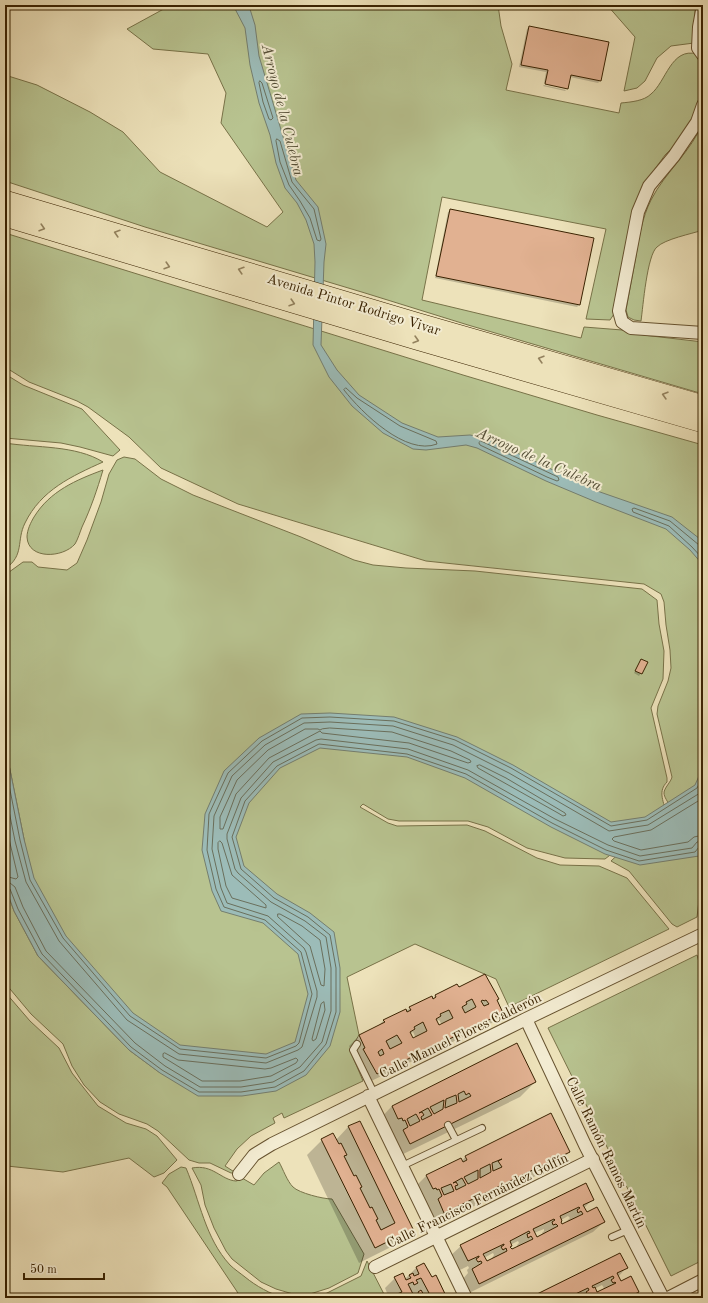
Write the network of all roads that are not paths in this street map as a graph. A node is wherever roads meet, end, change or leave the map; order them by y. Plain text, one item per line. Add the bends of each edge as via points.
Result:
1 (703, 5) edge
2 (703, 55) edge
3 (703, 105) edge
4 (5, 200) edge
5 (5, 217) edge
6 (703, 333) edge
7 (703, 406) edge
8 (703, 422) edge
9 (703, 934) edge
10 (526, 1019) junction
11 (357, 1044) dead end
12 (371, 1095) junction
13 (448, 1125) dead end
14 (482, 1128) dead end
15 (456, 1140) junction
16 (593, 1159) junction
17 (402, 1166) junction
18 (239, 1174) dead end
19 (628, 1230) junction
20 (436, 1237) junction
21 (612, 1237) dead end
22 (376, 1267) dead end
23 (703, 1280) edge
24 (466, 1298) edge
25 (662, 1298) edge
26 (668, 1298) edge

1 - 2 street via 698,48
3 - 6 street via 697,122 649,186 638,212 619,311 622,322 631,328
7 -> 4 main road, Avenida Pintor Rodrigo Vivar
5 -> 8 main road, Avenida Pintor Rodrigo Vivar via 416,340
9 - 10 street, Calle Manuel Flores Calderón
10 - 12 street, Calle Manuel Flores Calderón
10 - 16 street, Calle Ramón Ramos Martín
11 - 12 lane via 353,1050
12 - 17 street
12 - 18 street, Calle Manuel Flores Calderón via 254,1155
13 - 15 lane
14 - 15 lane
15 - 17 lane
16 - 19 street, Calle Ramón Ramos Martín
16 - 20 street, Calle Francisco Fernández Golfín
17 - 20 street
19 - 21 lane
19 - 25 street, Calle Ramón Ramos Martín
20 - 22 street, Calle Francisco Fernández Golfín
20 - 24 street
23 - 26 street

